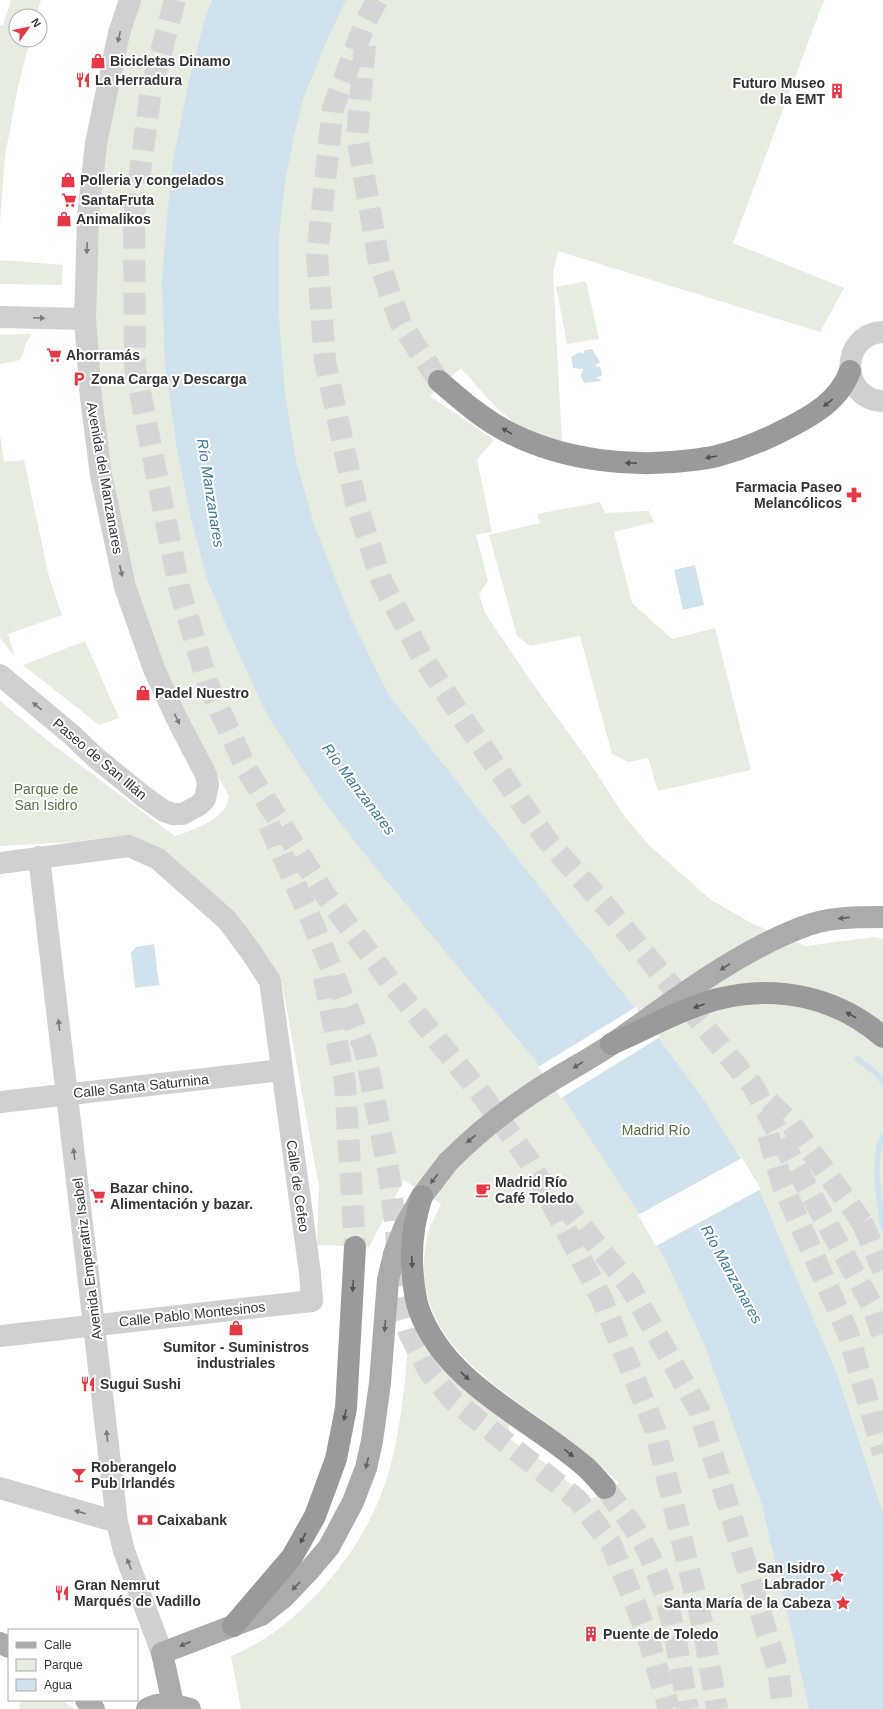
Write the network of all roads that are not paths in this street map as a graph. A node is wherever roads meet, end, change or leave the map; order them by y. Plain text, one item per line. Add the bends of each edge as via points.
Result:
1 (130, 0) edge
2 (0, 317) edge
3 (85, 319) junction
4 (882, 331) edge
5 (850, 371) junction
6 (439, 381) tunnel mouth
7 (883, 401) edge
8 (0, 675) edge
9 (206, 799) joint
10 (39, 858) junction
11 (0, 863) edge
12 (883, 917) edge
13 (883, 1038) edge
14 (611, 1044) junction
15 (282, 1070) junction
16 (67, 1094) junction
17 (0, 1102) edge
18 (422, 1196) junction
19 (355, 1247) tunnel mouth
20 (312, 1301) joint
21 (95, 1325) junction
22 (0, 1336) edge
23 (0, 1488) edge
24 (605, 1488) tunnel mouth
25 (117, 1522) junction
26 (233, 1626) junction
27 (162, 1653) junction
28 (87, 1701) edge
29 (145, 1705) edge
30 (181, 1706) edge
31 (94, 1709) edge

1 -> 3 street, Avenida del Manzanares via 119,33 96,143 88,217
2 -> 3 street
3 -> 9 street, Avenida del Manzanares via 91,398 101,475 124,587 154,669 206,775
4 - 5 street via 861,341 850,360
5 -> 6 highway via 840,391 830,402 802,422 764,440 716,457 670,463 614,462 561,453 512,434 471,409
5 - 7 street via 853,382 860,391 869,398
9 -> 8 street, Paseo de San Illán via 183,814 164,811 95,757
10 - 11 street, Calle de Cefeo
10 - 15 street, Calle de Cefeo via 129,846 158,860 192,889 227,920 270,981
16 -> 10 street, Avenida Emperatriz Isabel
12 -> 14 main road, bridge via 845,917 801,927 759,946
13 -> 14 highway, bridge via 853,1015 826,1003 791,994 763,992 718,999
14 -> 18 main road, bridge via 526,1097 469,1141 448,1162
15 - 16 street, Calle Santa Saturnina
15 - 20 street, Calle de Cefeo
16 - 17 street, Calle Santa Saturnina
21 -> 16 street, Avenida Emperatriz Isabel
18 -> 24 highway via 415,1217 411,1260 418,1308 431,1335 451,1362 479,1388 570,1454
18 -> 26 main road via 405,1226 394,1254 388,1280 380,1383 372,1441 354,1502 329,1547 284,1597 261,1615
19 -> 26 highway via 346,1408 336,1459 315,1516 292,1557
20 - 21 street, Calle Pablo Montesinos
21 - 22 street, Calle Pablo Montesinos
25 -> 21 street, Avenida Emperatriz Isabel
25 -> 23 street
27 -> 25 street, Avenida Emperatriz Isabel via 124,1551
26 -> 27 main road
27 - 30 main road
28 - 31 main road
29 - 30 main road

